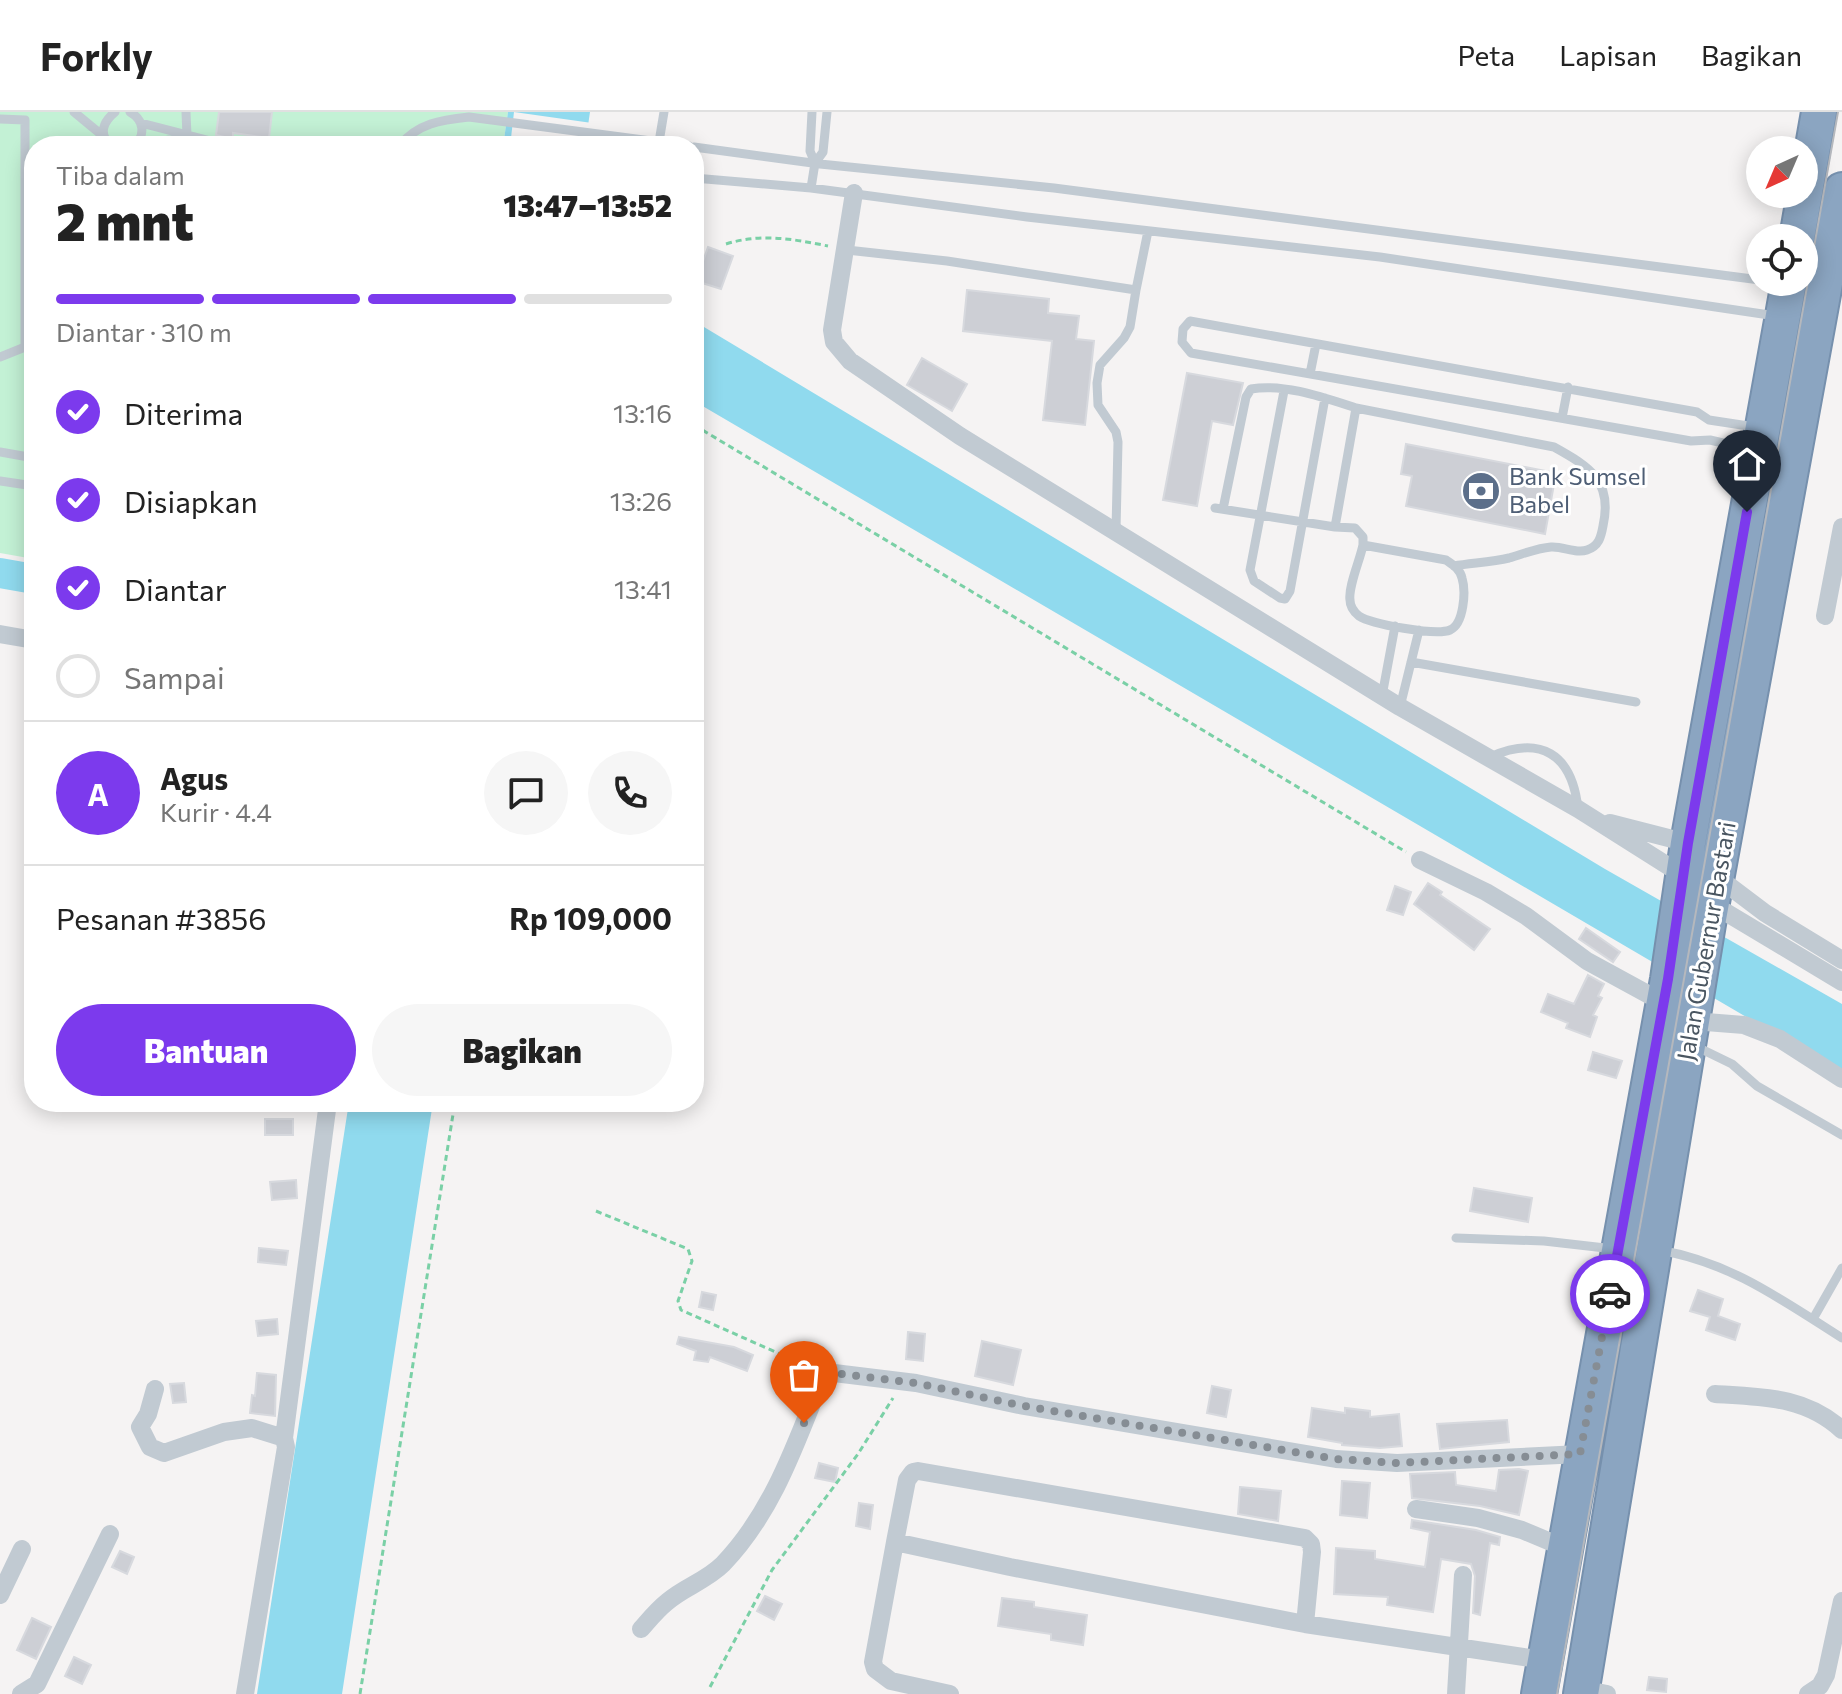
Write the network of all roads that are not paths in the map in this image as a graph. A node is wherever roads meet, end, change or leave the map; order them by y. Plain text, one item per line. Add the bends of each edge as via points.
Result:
1 (74, 112) edge
2 (115, 112) edge
3 (132, 112) edge
4 (186, 112) edge
5 (664, 112) edge
6 (812, 112) edge
7 (827, 112) edge
8 (1819, 112) edge
9 (485, 116) edge
10 (0, 119) edge
11 (141, 123) junction
12 (25, 136) edge
13 (100, 136) edge
14 (106, 136) edge
15 (141, 136) edge
16 (187, 136) joint
17 (411, 136) edge
18 (612, 136) edge
19 (660, 136) edge
20 (704, 148) edge
21 (815, 163) junction
22 (704, 179) edge
23 (811, 188) junction
24 (1842, 190) edge
25 (854, 193) junction
26 (1799, 224) edge
27 (1148, 231) junction
28 (1837, 247) edge
29 (847, 250) junction
30 (1746, 278) edge
31 (1818, 288) edge
32 (1824, 289) junction
33 (1136, 290) junction
34 (1781, 296) edge
35 (1783, 317) junction
36 (1824, 324) junction
37 (1316, 344) junction
38 (24, 347) edge
39 (0, 357) edge
40 (1310, 374) junction
41 (1568, 387) junction
42 (1284, 391) junction
43 (1325, 398) junction
44 (1356, 408) junction
45 (1562, 418) junction
46 (1760, 440) junction
47 (0, 452) edge
48 (24, 456) edge
49 (0, 481) edge
50 (24, 485) edge
51 (1263, 515) junction
52 (1304, 522) junction
53 (1335, 527) junction
54 (1842, 527) edge
55 (1116, 530) junction
56 (1363, 545) junction
57 (1454, 566) junction
58 (1825, 616) dead end
59 (1395, 626) junction
60 (1419, 630) junction
61 (0, 634) edge
62 (24, 638) edge
63 (1411, 662) junction
64 (1382, 696) junction
65 (1636, 702) dead end
66 (1400, 707) junction
67 (1489, 758) junction
68 (1585, 813) junction
69 (1420, 860) road end
70 (1698, 889) junction
71 (1842, 960) edge
72 (1842, 982) edge
73 (1682, 1008) junction
74 (1842, 1079) edge
75 (327, 1112) edge
76 (1842, 1135) edge
77 (1456, 1238) dead end
78 (1618, 1249) junction
79 (1654, 1250) junction
80 (1842, 1268) edge
81 (1813, 1319) junction
82 (1842, 1338) edge
83 (155, 1389) dead end
84 (1715, 1394) dead end
85 (1842, 1430) edge
86 (284, 1438) junction
87 (1580, 1454) junction
88 (1416, 1509) dead end
89 (110, 1534) dead end
90 (895, 1542) junction
91 (1565, 1548) junction
92 (22, 1549) dead end
93 (1463, 1575) dead end
94 (0, 1595) edge
95 (1842, 1601) edge
96 (1305, 1624) junction
97 (641, 1629) dead end
98 (1458, 1648) junction
99 (1544, 1660) junction
100 (1590, 1692) edge
101 (21, 1694) edge
102 (245, 1694) edge
103 (950, 1694) edge
104 (1456, 1694) edge
105 (1539, 1694) edge
106 (1808, 1694) edge

1 - 13 lane
2 - 14 lane via 105,122
3 - 11 lane
4 - 16 lane
5 - 19 lane
6 - 21 lane via 810,151
7 - 21 lane via 823,152
8 - 26 highway
9 - 17 lane via 441,120
9 - 18 lane
10 - 12 lane via 25,120
11 - 15 lane
11 - 16 lane
20 - 21 lane
21 - 23 lane
21 - 30 lane via 1054,188
22 - 23 lane
23 - 25 lane
24 - 28 highway, Jalan Gubernur Bastari
25 - 27 lane
25 - 29 street
27 - 33 lane
27 - 35 lane via 1380,257
28 - 32 highway, Jalan Gubernur Bastari
29 - 33 lane
29 - 55 street via 833,319 840,351 960,436
31 - 32 highway
32 - 36 highway, Jalan Gubernur Bastari
33 - 55 lane via 1130,327 1100,365 1097,383 1098,405 1118,442
34 - 35 highway, Jalan Gubernur Bastari
35 - 36 highway
35 - 46 highway, Jalan Gubernur Bastari
36 - 70 highway, Jalan Gubernur Bastari
37 - 40 lane
37 - 40 lane via 1190,321 1183,329 1182,342 1191,353
37 - 41 lane
38 - 39 lane
40 - 45 lane
41 - 45 lane
41 - 46 lane via 1697,412
42 - 43 lane
42 - 51 lane
42 - 51 lane via 1255,388 1246,397 1219,508
43 - 44 lane
43 - 52 lane
44 - 53 lane
44 - 57 lane via 1554,447 1576,459 1606,493 1601,538 1590,550 1547,547
45 - 46 lane via 1691,441
46 - 70 highway, Jalan Gubernur Bastari
47 - 48 lane
49 - 50 lane
51 - 52 lane
51 - 52 lane via 1250,570 1258,586 1285,599
52 - 53 lane
53 - 56 lane via 1355,528
54 - 58 street
55 - 64 street
56 - 57 lane via 1446,560
56 - 59 lane via 1350,595 1353,609 1369,621
57 - 60 lane via 1463,580 1456,626 1449,631
59 - 60 lane
59 - 64 lane
60 - 63 lane
61 - 62 street
63 - 65 lane
63 - 66 lane
64 - 66 street
66 - 67 street
67 - 68 street
67 - 68 lane via 1511,748 1543,749 1571,776
68 - 70 street
68 - 70 street
69 - 73 street via 1526,916 1587,961
70 - 71 street via 1765,913
70 - 72 street
70 - 73 highway, Jalan Gubernur Bastari
73 - 74 street via 1780,1039
73 - 76 lane via 1757,1086
73 - 78 highway, Jalan Gubernur Bastari
73 - 79 highway, Jalan Gubernur Bastari
75 - 86 street
77 - 78 lane
78 - 87 highway, Jalan Gubernur Bastari
79 - 81 lane via 1732,1271
79 - 100 highway, Jalan Gubernur Bastari
80 - 81 lane
81 - 82 lane
83 - 86 street via 140,1427 150,1447 164,1453 252,1428
84 - 85 street via 1803,1404
86 - 102 street
87 - 91 highway, Jalan Gubernur Bastari
87 - 97 street via 1397,1463 1336,1459 902,1381 824,1373 763,1512 720,1566 668,1601
88 - 91 street via 1478,1518
89 - 101 street via 37,1684
90 - 96 street
90 - 96 street via 907,1480 918,1471 1305,1538 1312,1552
90 - 103 street via 875,1669 891,1681
91 - 99 highway, Jalan Gubernur Bastari
92 - 94 street
93 - 98 street
95 - 106 street via 1826,1675
96 - 98 street
98 - 99 street
98 - 104 street
99 - 105 highway, Jalan Gubernur Bastari

